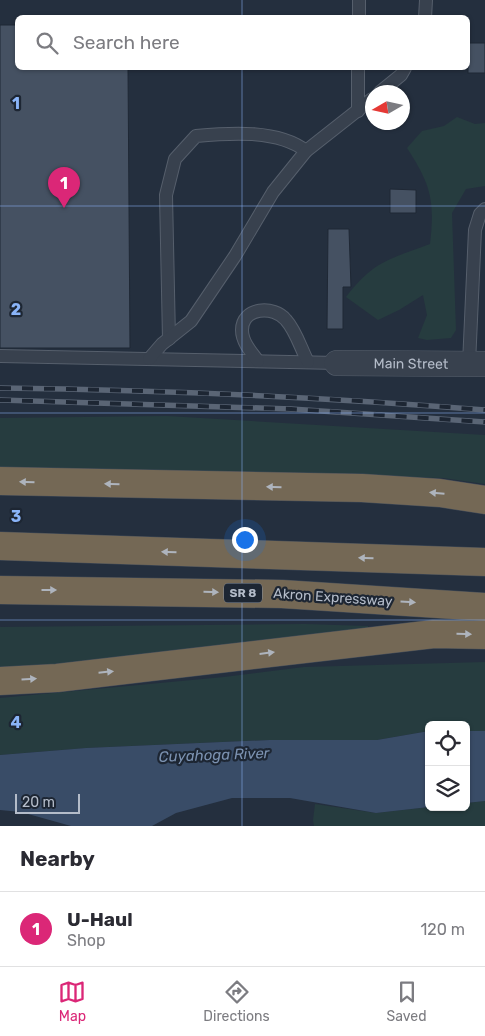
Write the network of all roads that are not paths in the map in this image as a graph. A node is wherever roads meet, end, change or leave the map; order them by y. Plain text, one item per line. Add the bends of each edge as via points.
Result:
1 (359, 0) edge
2 (426, 0) edge
3 (359, 15) edge
4 (425, 15) edge
5 (358, 70) edge
6 (404, 70) edge
7 (389, 85) edge
8 (365, 105) edge
9 (358, 111) junction
10 (306, 151) junction
11 (485, 209) edge
12 (169, 339) junction
13 (0, 356) edge
14 (149, 359) junction
15 (258, 361) junction
16 (308, 362) junction
17 (337, 362) joint
18 (477, 364) edge
19 (0, 481) edge
20 (485, 500) edge
21 (0, 546) edge
22 (485, 562) edge
23 (0, 590) edge
24 (485, 607) edge
25 (485, 635) edge
26 (0, 681) edge

1 - 3 lane
2 - 4 lane
5 - 9 lane
6 - 7 lane
8 - 9 lane
9 - 10 lane
10 - 12 lane via 273,192 191,320
10 - 12 lane via 273,138 237,132 196,136 175,159 166,195
11 - 18 lane via 475,230
12 - 14 lane
13 - 14 lane
14 - 15 lane
15 - 16 lane
15 - 16 lane via 248,348 242,329 244,321 256,310 271,309 286,319
16 - 17 lane
17 - 18 street, Main Street
20 -> 19 highway via 440,493 362,488
22 -> 21 highway
23 -> 24 highway, Akron Expressway / SR 8 via 282,594
26 -> 25 highway via 103,673 434,634

